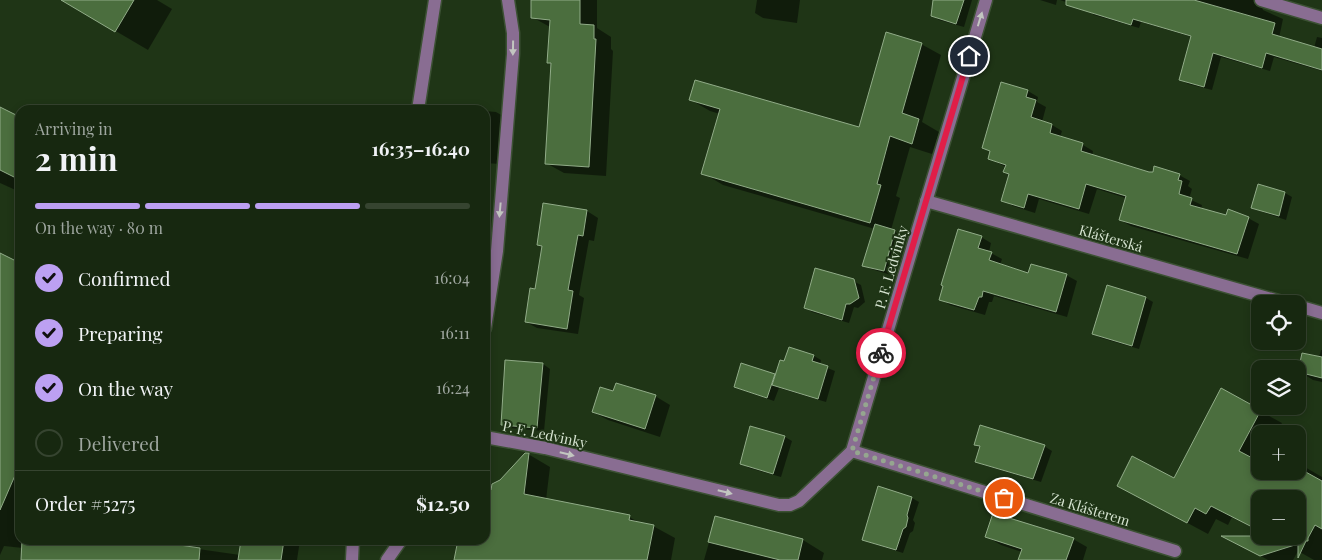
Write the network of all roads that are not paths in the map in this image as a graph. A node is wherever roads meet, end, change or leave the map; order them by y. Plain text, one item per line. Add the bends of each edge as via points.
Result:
1 (434, 0) edge
2 (508, 0) edge
3 (986, 0) edge
4 (1261, 0) edge
5 (1322, 18) edge
6 (419, 105) edge
7 (926, 202) junction
8 (1257, 295) edge
9 (490, 296) edge
10 (1306, 308) edge
11 (1322, 313) edge
12 (490, 438) edge
13 (852, 451) junction
14 (353, 545) edge
15 (398, 545) edge
16 (1175, 551) dead end
17 (352, 560) edge
18 (387, 560) edge

1 - 6 street
2 -> 9 street via 513,54 497,251
7 -> 3 street, P. F. Ledvinky
4 - 5 street
7 - 8 street, Klášterská
7 - 13 street, P. F. Ledvinky
10 - 11 street
12 -> 13 street, P. F. Ledvinky via 545,448 780,505 799,501
13 - 16 street, Za Klášterem
14 - 17 street
15 - 18 street

